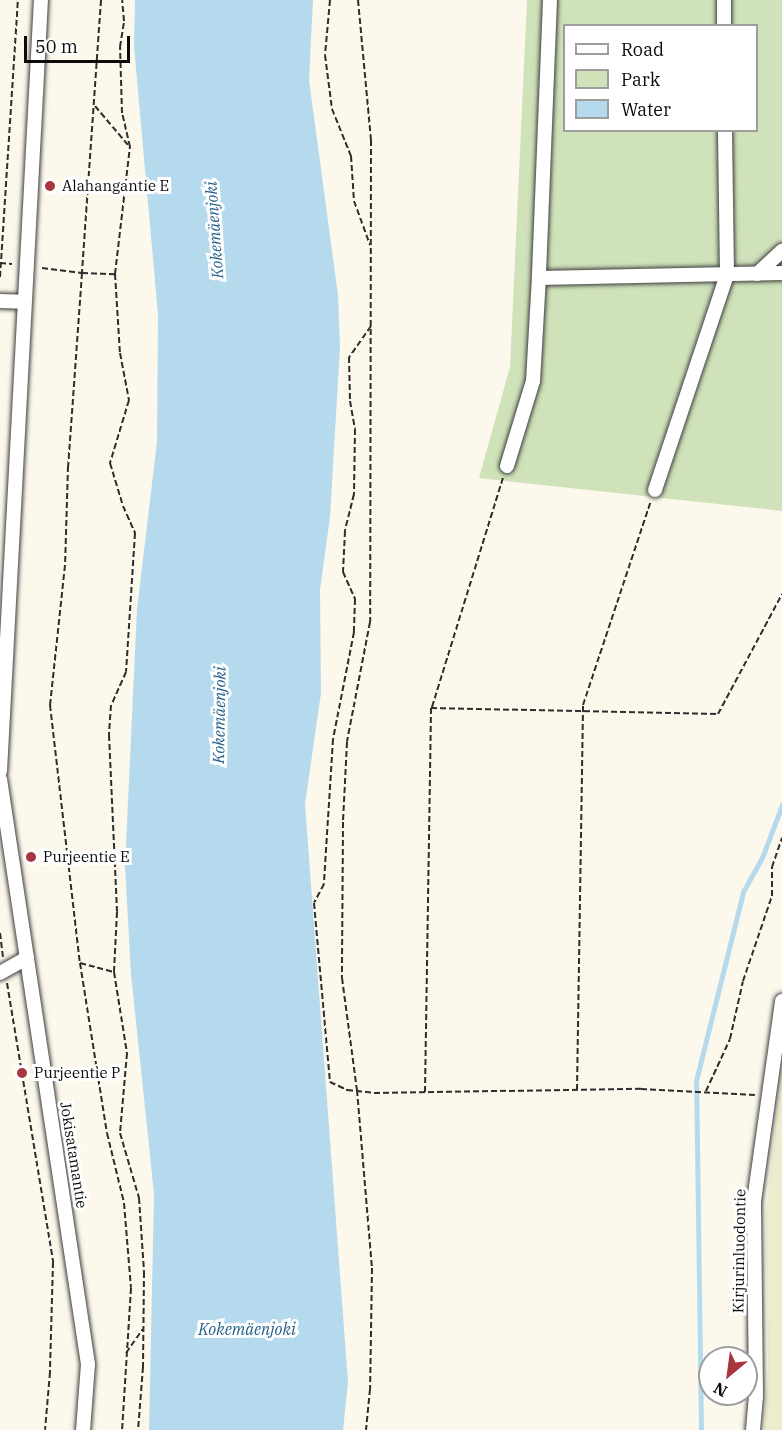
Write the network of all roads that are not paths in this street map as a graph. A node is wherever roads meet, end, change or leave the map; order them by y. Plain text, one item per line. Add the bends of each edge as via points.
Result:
1 (41, 0) edge
2 (549, 0) edge
3 (724, 0) edge
4 (724, 24) edge
5 (725, 132) edge
6 (782, 251) edge
7 (782, 273) edge
8 (726, 274) junction
9 (756, 274) junction
10 (539, 278) junction
11 (0, 301) edge
12 (23, 302) junction
13 (507, 466) road end
14 (655, 490) road end
15 (0, 771) edge
16 (0, 779) edge
17 (27, 958) junction
18 (3, 972) edge
19 (782, 1001) edge
20 (83, 1430) edge
21 (753, 1430) edge

1 - 12 street
2 - 10 street
3 - 4 street
5 - 8 street
6 - 9 street
7 - 9 street
8 - 9 street
8 - 10 street
8 - 14 street
10 - 13 street via 533,381
11 - 12 street
12 - 15 street
16 - 17 street, Jokisatamantie
17 - 18 street
17 - 20 street, Jokisatamantie via 88,1364
19 - 21 street, Kirjurinluodontie via 754,1201

